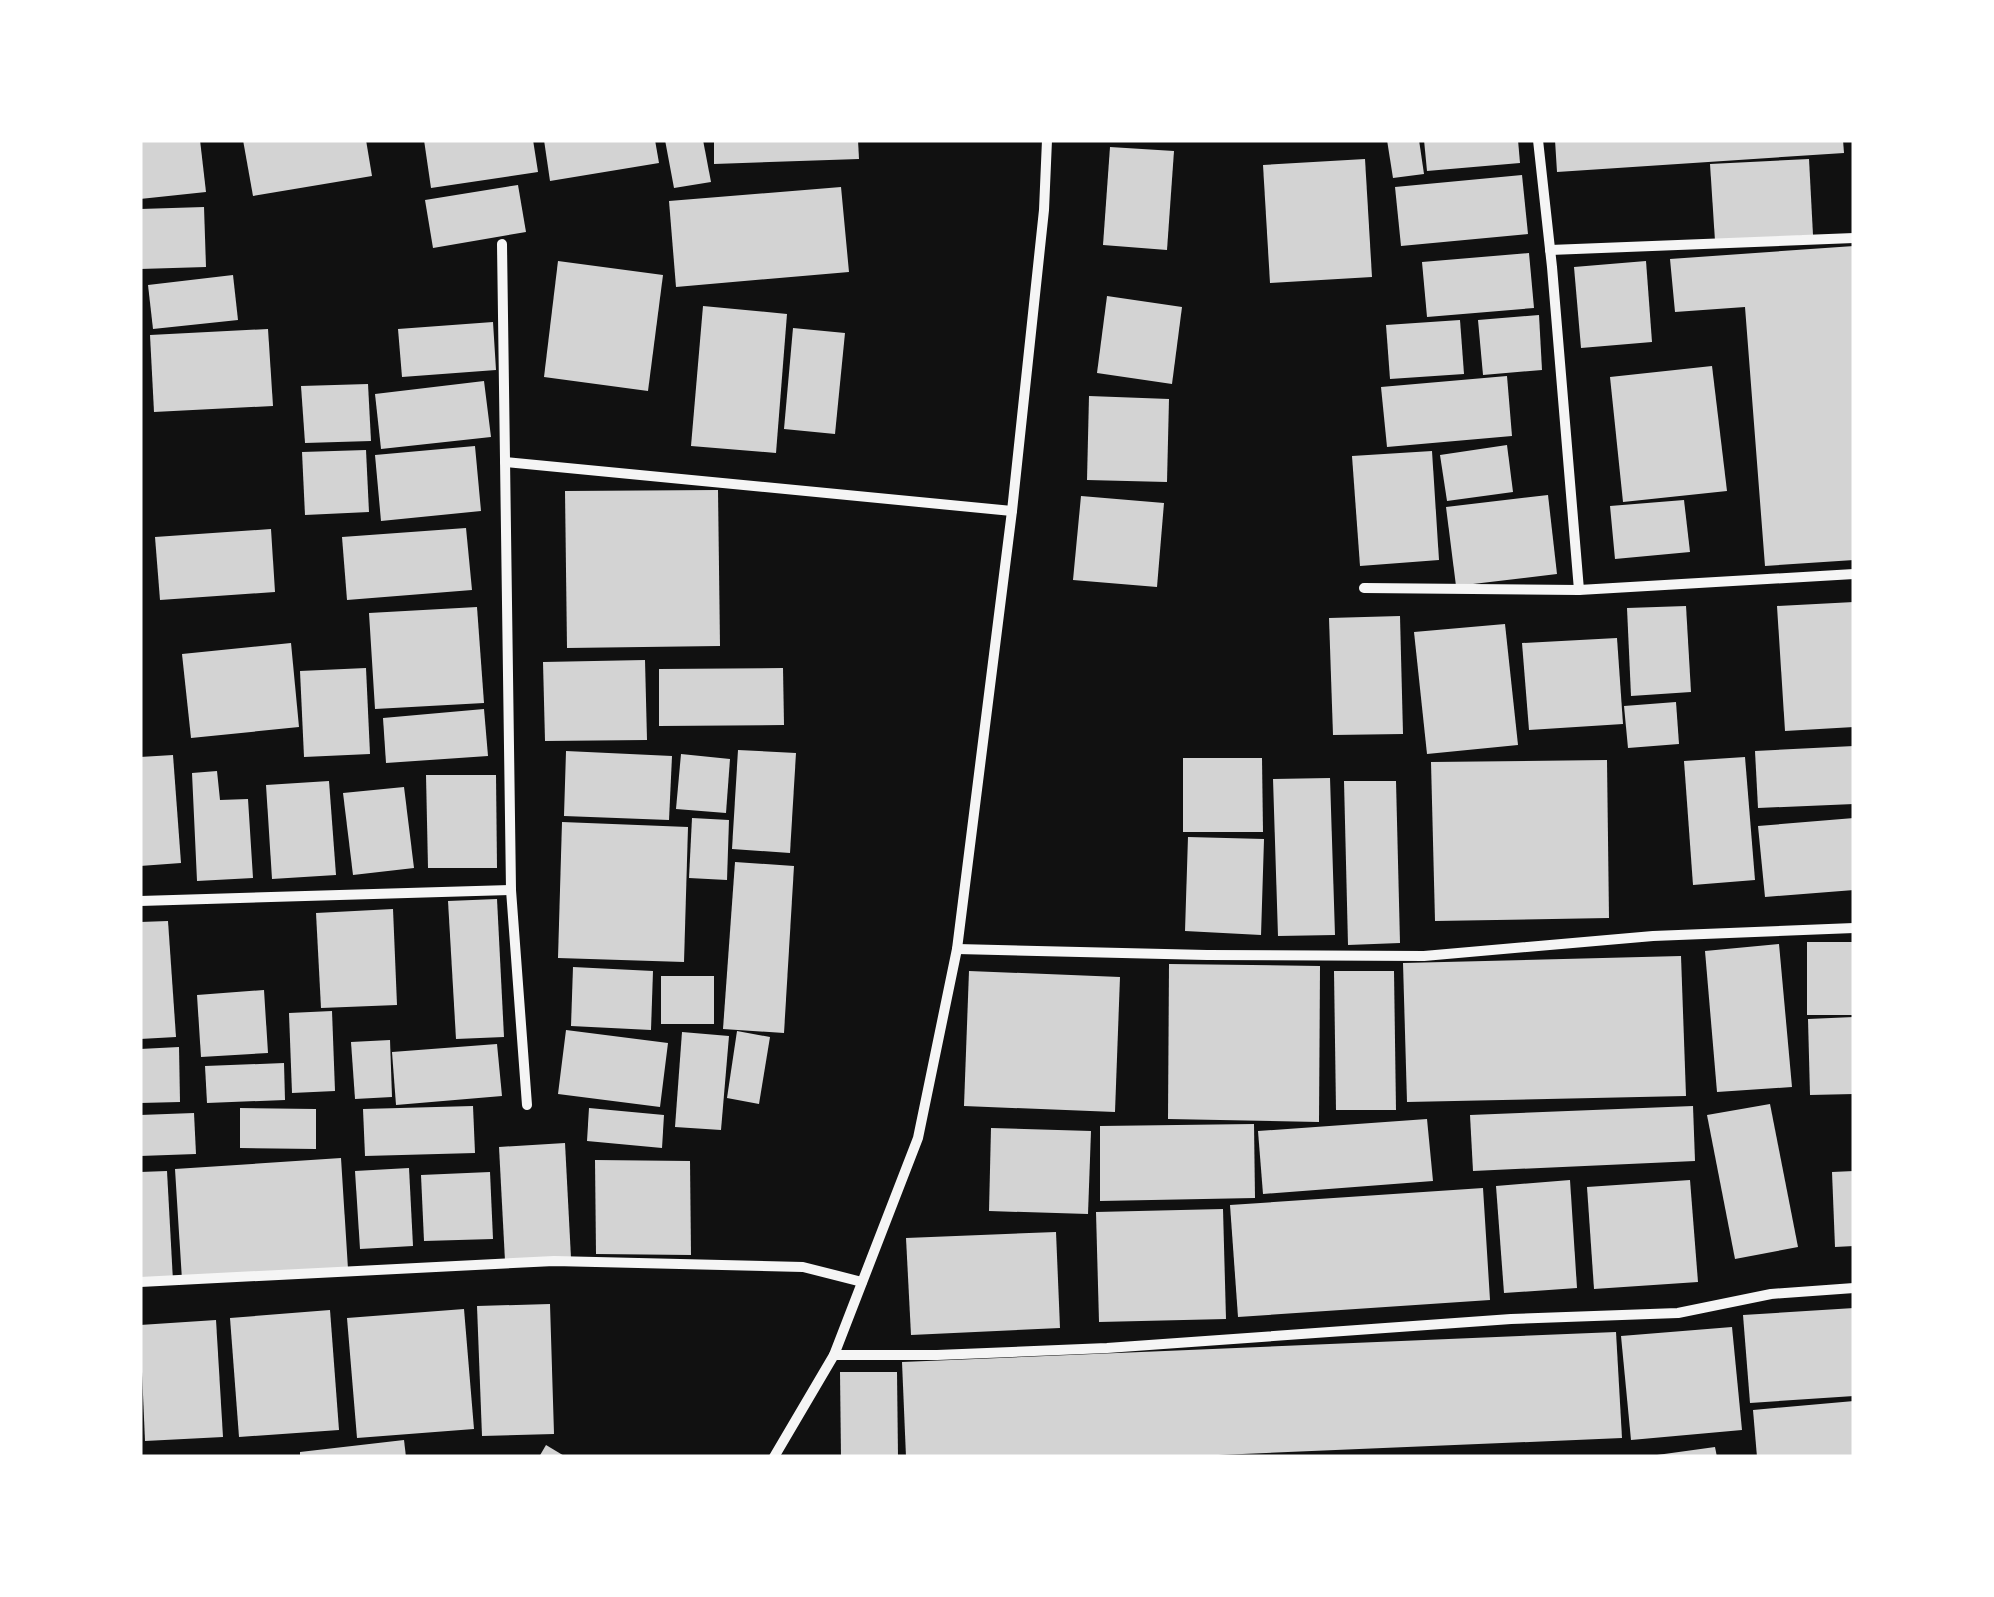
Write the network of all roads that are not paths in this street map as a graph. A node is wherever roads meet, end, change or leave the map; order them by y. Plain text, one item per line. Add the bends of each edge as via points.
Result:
1 (1046, 140) edge
2 (1538, 140) edge
3 (1854, 238) edge
4 (502, 244) dead end
5 (1550, 250) junction
6 (505, 462) junction
7 (1012, 511) junction
8 (1854, 574) edge
9 (1364, 588) dead end
10 (1579, 590) junction
11 (511, 890) junction
12 (140, 901) edge
13 (1854, 928) edge
14 (957, 948) junction
15 (527, 1105) dead end
16 (140, 1282) edge
17 (862, 1282) junction
18 (1854, 1288) edge
19 (834, 1355) junction
20 (774, 1457) edge

1 - 7 street
2 - 5 street
3 - 5 street
4 - 6 street
5 - 10 street
6 - 7 street
6 - 11 street
7 - 14 street
8 - 10 street
9 - 10 street
11 - 12 street
11 - 15 street
13 - 14 street via 1653,936 1424,956
14 - 17 street via 918,1138
16 - 17 street via 554,1261 803,1267
17 - 19 street
18 - 19 street via 1771,1294 1678,1313 1107,1348
19 - 20 street

